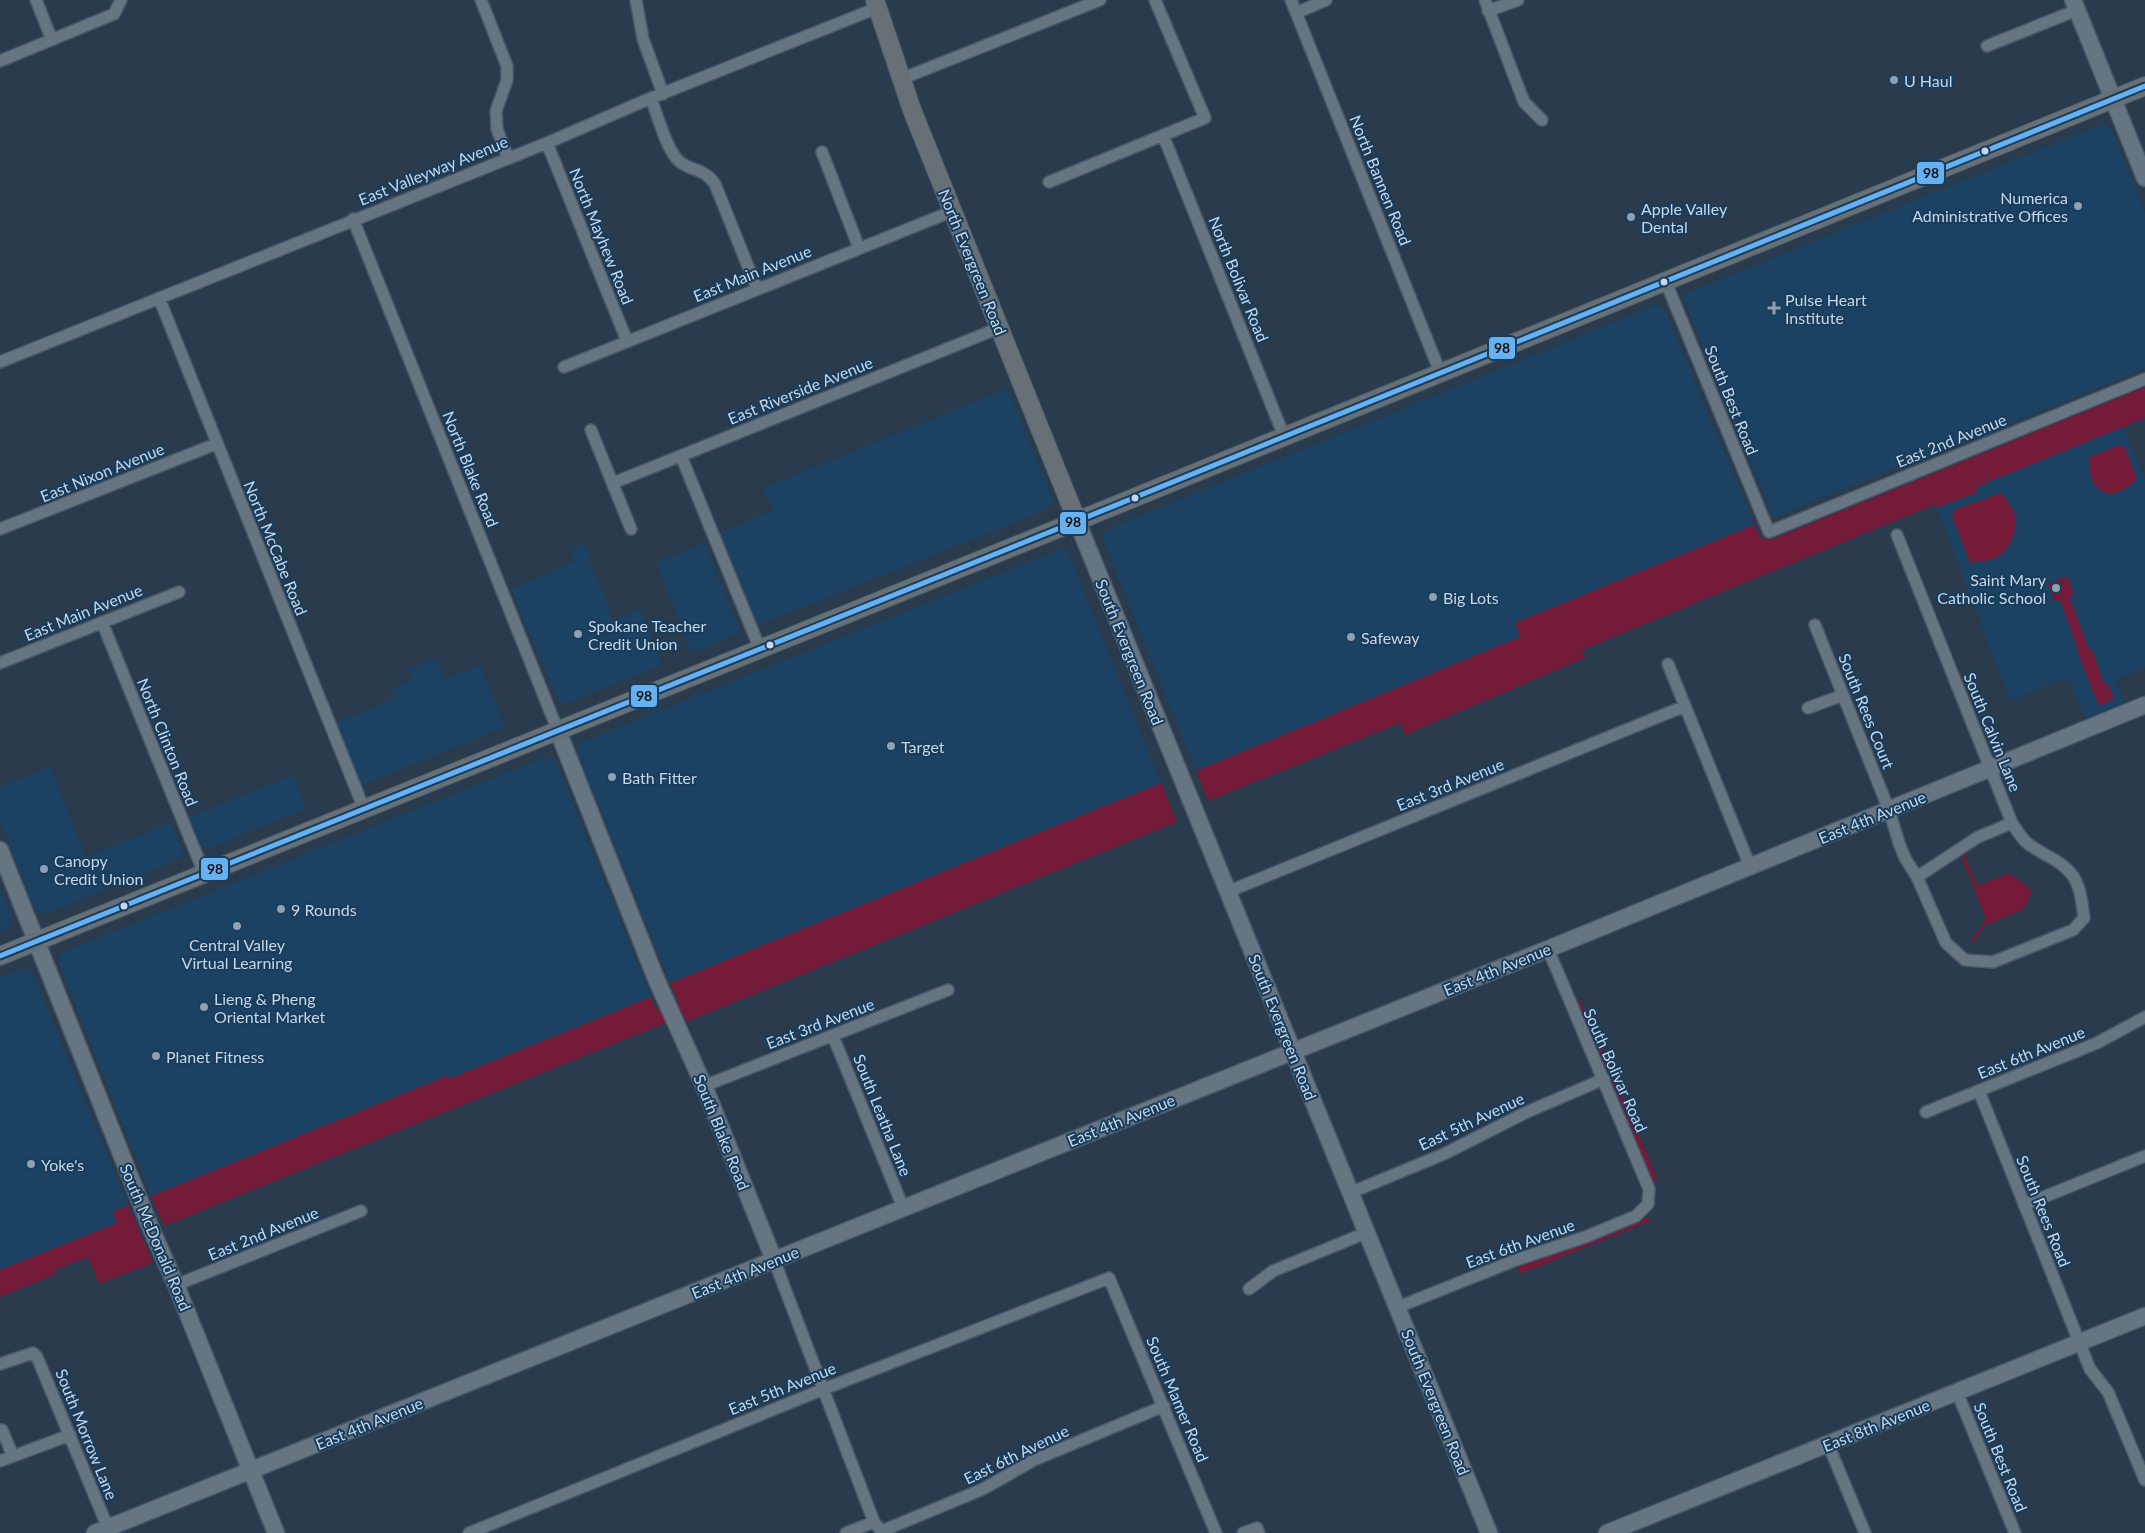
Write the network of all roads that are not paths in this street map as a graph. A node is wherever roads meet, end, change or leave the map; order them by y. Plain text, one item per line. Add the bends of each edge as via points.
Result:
1 (36, 0) edge
2 (121, 0) edge
3 (481, 0) edge
4 (636, 0) edge
5 (1100, 0) edge
6 (1155, 0) edge
7 (1291, 0) edge
8 (1326, 0) edge
9 (1518, 0) edge
10 (876, 4) edge
11 (2075, 5) edge
12 (1487, 6) edge
13 (1296, 13) junction
14 (52, 40) junction
15 (1987, 46) dead end
16 (0, 61) edge
17 (901, 80) junction
18 (2145, 86) edge
19 (663, 94) junction
20 (651, 98) junction
21 (2113, 99) junction
22 (1542, 120) dead end
23 (1163, 135) junction
24 (547, 143) junction
25 (822, 152) dead end
26 (508, 158) junction
27 (2145, 178) edge
28 (1049, 182) dead end
29 (953, 211) junction
30 (353, 219) junction
31 (859, 248) junction
32 (1665, 280) junction
33 (757, 289) junction
34 (159, 298) junction
35 (999, 328) junction
36 (627, 341) junction
37 (0, 362) edge
38 (564, 367) dead end
39 (1440, 372) junction
40 (2145, 379) edge
41 (591, 430) dead end
42 (1284, 436) junction
43 (216, 444) junction
44 (681, 456) junction
45 (613, 483) junction
46 (1077, 521) junction
47 (631, 529) dead end
48 (0, 530) edge
49 (1769, 532) joint
50 (1897, 535) dead end
51 (179, 592) dead end
52 (102, 622) junction
53 (1815, 625) dead end
54 (760, 649) junction
55 (0, 664) edge
56 (1668, 664) dead end
57 (1843, 695) junction
58 (2145, 705) edge
59 (1685, 706) junction
60 (1808, 708) dead end
61 (558, 731) junction
62 (1990, 768) junction
63 (364, 809) junction
64 (1889, 810) junction
65 (2012, 823) junction
66 (0, 850) edge
67 (1750, 866) junction
68 (204, 873) junction
69 (1917, 877) junction
70 (1227, 892) junction
71 (36, 942) junction
72 (1548, 949) junction
73 (0, 956) edge
74 (948, 990) dead end
75 (2145, 1017) edge
76 (833, 1036) junction
77 (1292, 1051) junction
78 (1604, 1079) junction
79 (704, 1086) junction
80 (1979, 1091) junction
81 (1926, 1112) dead end
82 (2145, 1156) edge
83 (1352, 1192) junction
84 (1648, 1204) joint
85 (2024, 1205) junction
86 (903, 1207) junction
87 (361, 1211) dead end
88 (1368, 1232) junction
89 (774, 1260) junction
90 (1109, 1278) joint
91 (176, 1285) junction
92 (1249, 1289) dead end
93 (1398, 1307) junction
94 (2145, 1316) edge
95 (2080, 1343) junction
96 (0, 1364) edge
97 (824, 1389) junction
98 (1958, 1392) junction
99 (1164, 1406) junction
100 (2, 1430) dead end
101 (70, 1436) junction
102 (1828, 1444) junction
103 (13, 1456) junction
104 (0, 1461) edge
105 (251, 1471) junction
106 (2145, 1480) edge
107 (874, 1522) junction
108 (102, 1530) edge
109 (882, 1532) edge
110 (276, 1533) edge
111 (469, 1533) edge
112 (846, 1533) edge
113 (1216, 1533) edge
114 (1243, 1533) edge
115 (1259, 1533) edge
116 (1489, 1533) edge
117 (1606, 1533) edge
118 (1865, 1533) edge
119 (2015, 1533) edge

1 - 14 street
2 - 14 street via 114,14
3 - 26 street via 507,66 507,80 496,111 497,129
4 - 19 street via 643,39
5 - 17 street
6 - 23 street via 1205,118
7 - 13 street, North Bannen Road
8 - 13 street
9 - 12 street
10 - 17 main road, North Evergreen Road
10 - 19 street, East Valleyway Avenue
11 - 15 street
11 - 21 street
12 - 22 street via 1524,102
13 - 39 street, North Bannen Road
14 - 16 street
17 - 29 main road, North Evergreen Road
18 - 21 main road
19 - 20 street, East Valleyway Avenue
20 - 24 street, East Valleyway Avenue
20 - 33 street via 673,154 686,165 710,176 715,184
21 - 27 street
21 - 32 main road
23 - 28 street
23 - 42 street, North Bolivar Road
24 - 26 street, East Valleyway Avenue
24 - 36 street, North Mayhew Road
25 - 31 street
26 - 30 street, East Valleyway Avenue
29 - 31 street, East Main Avenue
29 - 35 main road, North Evergreen Road
30 - 34 street, East Valleyway Avenue
30 - 61 street, North Blake Road
31 - 33 street, East Main Avenue
32 - 39 main road
32 - 49 street, South Best Road
33 - 36 street, East Main Avenue
34 - 37 street, East Valleyway Avenue
34 - 43 street, North McCabe Road
35 - 44 street, East Riverside Avenue
35 - 46 main road, North Evergreen Road
36 - 38 street, East Main Avenue
39 - 42 main road
40 - 49 street, East 2nd Avenue
41 - 45 street
42 - 46 main road
43 - 48 street, East Nixon Avenue
43 - 63 street, North McCabe Road
44 - 45 street, East Riverside Avenue
44 - 54 street
45 - 47 street
46 - 54 main road
46 - 70 street, South Evergreen Road
50 - 62 street, South Calvin Lane
51 - 52 street, East Main Avenue
52 - 55 street, East Main Avenue
52 - 68 street, North Clinton Road
53 - 57 street, South Rees Court
54 - 61 main road
56 - 59 street
57 - 60 street
57 - 64 street, South Rees Court
58 - 62 street, East 4th Avenue
59 - 67 street
59 - 70 street, East 3rd Avenue
61 - 63 main road
61 - 79 street, South Blake Road via 659,987
62 - 64 street, East 4th Avenue
62 - 65 street, South Calvin Lane
63 - 68 main road
64 - 67 street, East 4th Avenue
64 - 69 street, South Rees Court via 1905,858
65 - 69 street via 1978,837
65 - 69 street, South Calvin Lane via 2025,841 2059,862 2074,877 2084,918 2073,930 1993,962 1965,960 1946,943
66 - 71 street, South McDonald Road
67 - 72 street, East 4th Avenue
68 - 71 main road
70 - 77 street, South Evergreen Road
71 - 73 main road
71 - 91 street, South McDonald Road
72 - 77 street, East 4th Avenue
72 - 78 street, South Bolivar Road
74 - 76 street, East 3rd Avenue
75 - 80 street, East 6th Avenue via 2096,1043
76 - 79 street, East 3rd Avenue
76 - 86 street, South Leatha Lane
77 - 83 street, South Evergreen Road
77 - 86 street, East 4th Avenue
78 - 83 street, East 5th Avenue via 1527,1112 1444,1154
78 - 84 street, South Bolivar Road via 1649,1189
79 - 89 street, South Blake Road
80 - 81 street, East 6th Avenue
80 - 85 street, South Rees Road
82 - 85 street
83 - 88 street, South Evergreen Road
84 - 93 street, East 6th Avenue via 1636,1216
85 - 95 street, South Rees Road
86 - 89 street, East 4th Avenue
87 - 91 street, East 2nd Avenue
88 - 92 street via 1273,1271
88 - 93 street, South Evergreen Road
89 - 97 street, South Blake Road
89 - 105 street, East 4th Avenue
90 - 97 street, East 5th Avenue
90 - 99 street, South Mamer Road
91 - 105 street, South McDonald Road
93 - 116 street, South Evergreen Road
94 - 95 street, East 8th Avenue
95 - 98 street, East 8th Avenue
95 - 106 street, South Rees Road via 2090,1369 2108,1392
96 - 101 street, South Morrow Lane via 33,1353 37,1357
97 - 107 street, South Blake Road
97 - 111 street, East 5th Avenue
98 - 102 street, East 8th Avenue
98 - 119 street, South Best Road
99 - 109 street, East 6th Avenue via 1034,1460 983,1489
99 - 113 street, South Mamer Road
100 - 103 street
101 - 103 street
101 - 108 street, South Morrow Lane
102 - 117 street, East 8th Avenue
102 - 118 street
103 - 104 street
105 - 108 street, East 4th Avenue
105 - 110 street, South McDonald Road
107 - 109 street, South Blake Road
107 - 112 street
114 - 115 street via 1257,1528

